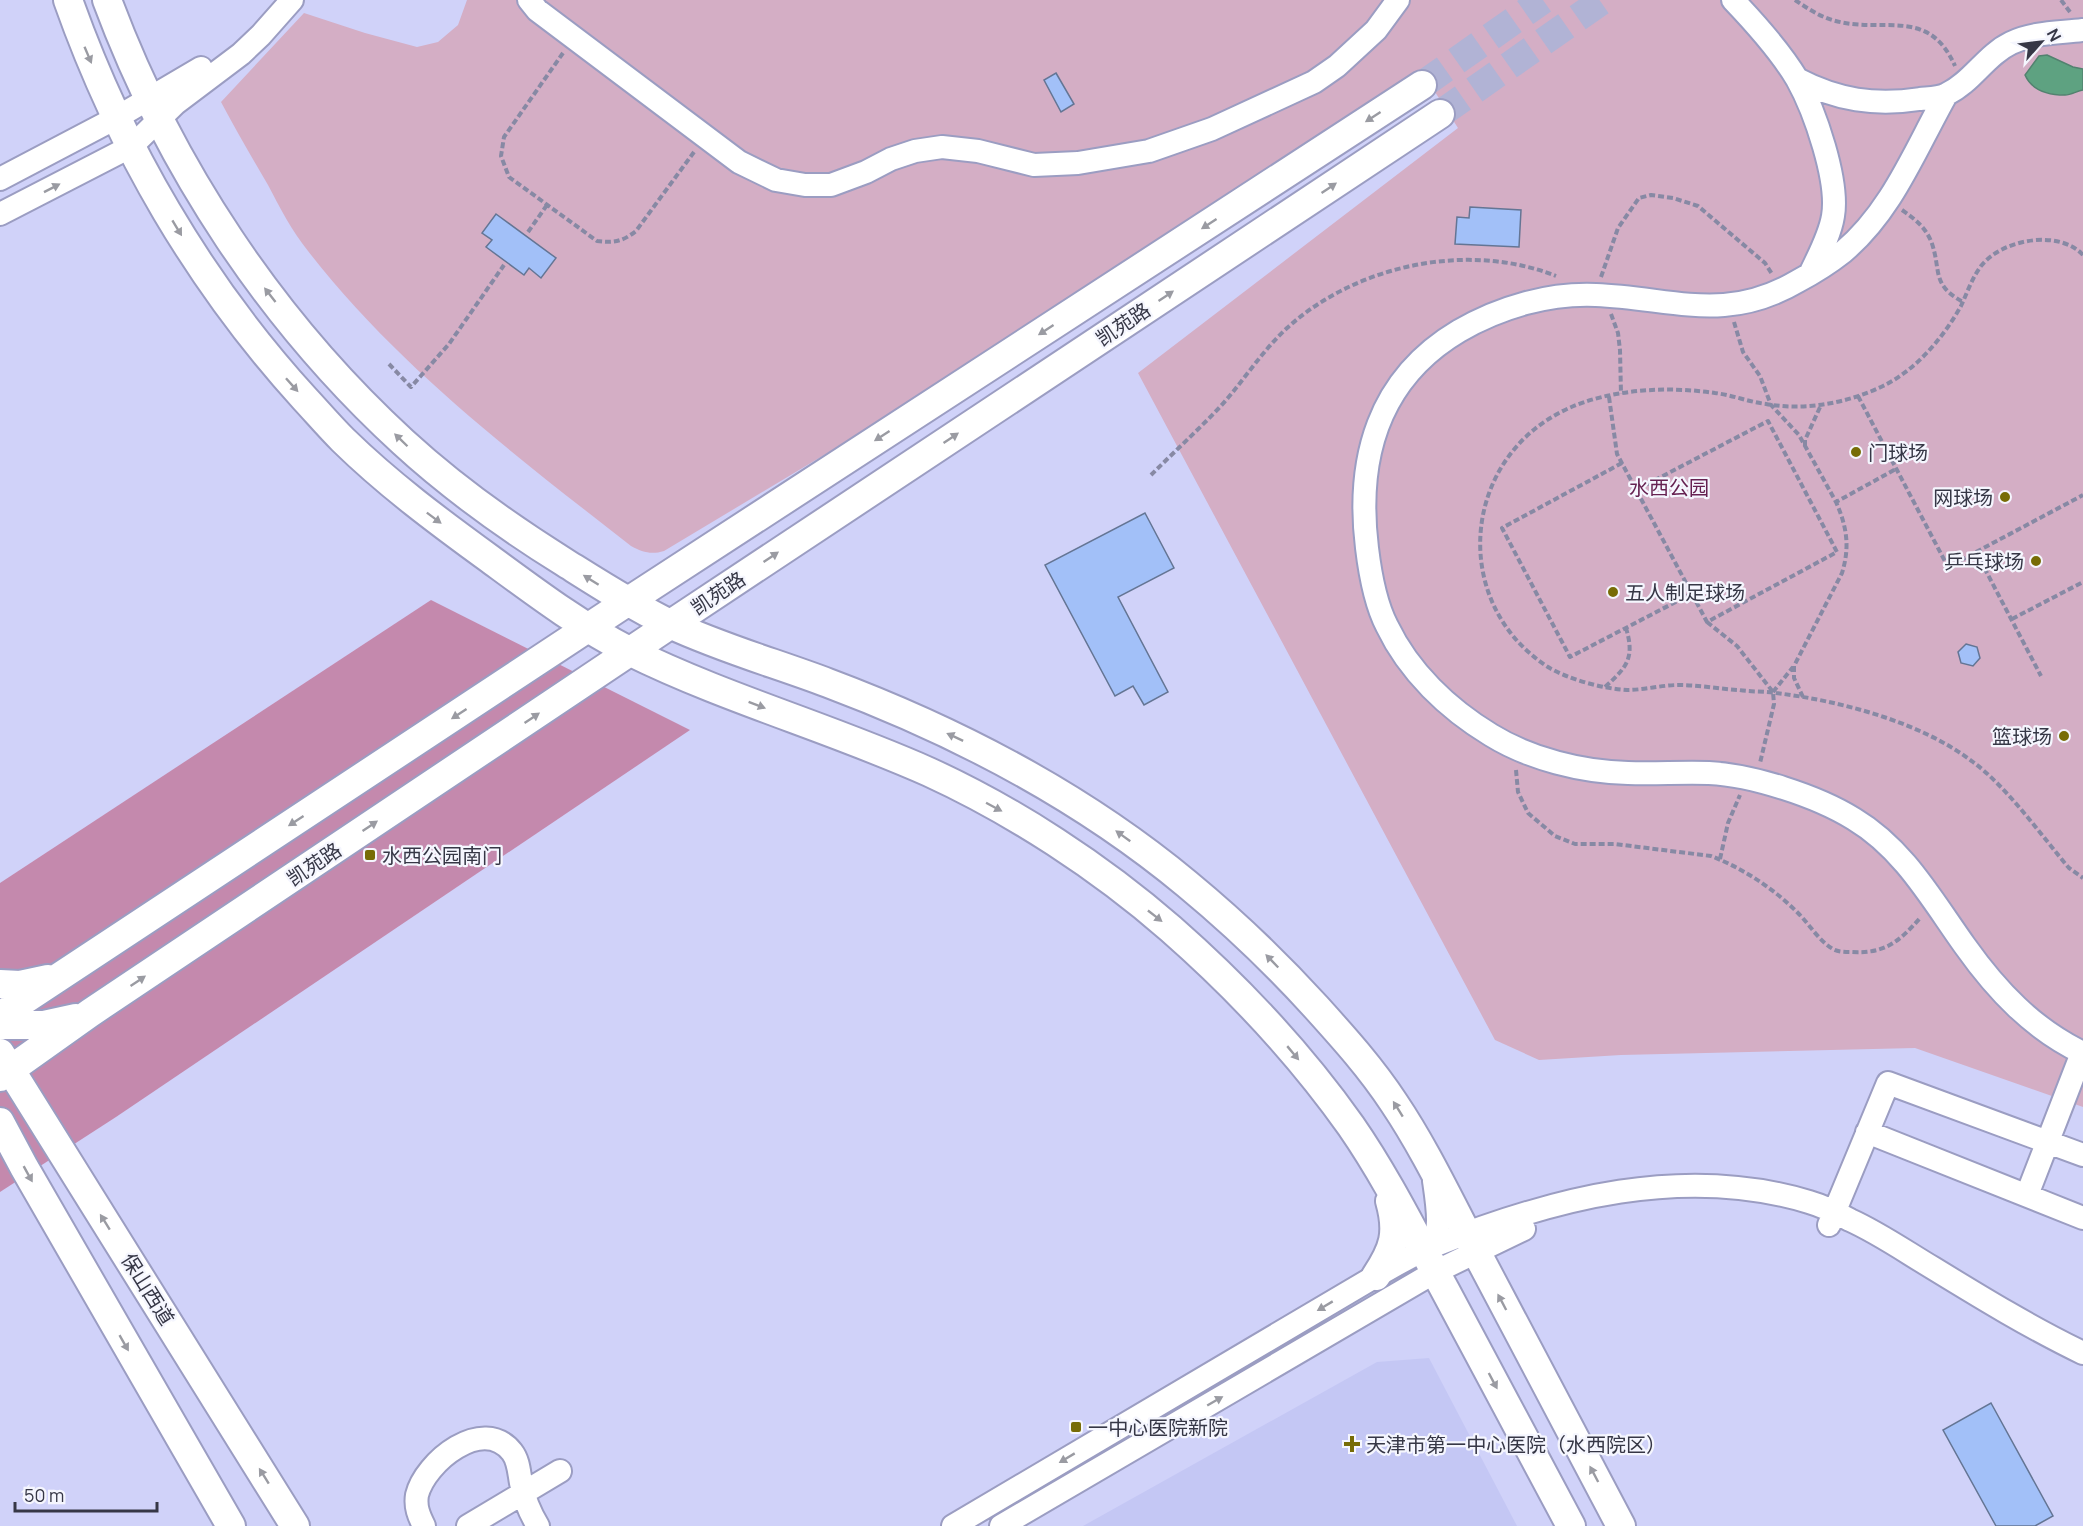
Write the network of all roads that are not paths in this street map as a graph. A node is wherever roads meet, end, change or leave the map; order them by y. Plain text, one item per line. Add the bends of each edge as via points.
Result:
1 (68, 0) edge
2 (107, 0) edge
3 (278, 0) edge
4 (292, 0) edge
5 (529, 0) edge
6 (1398, 0) edge
7 (1734, 0) edge
8 (2083, 30) edge
9 (1797, 79) junction
10 (1422, 85) tunnel mouth
11 (1954, 89) junction
12 (154, 110) junction
13 (1440, 114) tunnel mouth
14 (116, 118) junction
15 (132, 146) junction
16 (0, 179) edge
17 (0, 214) edge
18 (1811, 272) junction
19 (627, 602) junction
20 (671, 624) junction
21 (588, 628) junction
22 (631, 645) junction
23 (718, 645) junction
24 (526, 671) junction
25 (703, 684) junction
26 (566, 696) junction
27 (67, 972) junction
28 (0, 984) edge
29 (90, 1014) junction
30 (0, 1016) edge
31 (0, 1025) edge
32 (2083, 1053) edge
33 (4, 1067) edge
34 (0, 1122) edge
35 (1868, 1132) junction
36 (2048, 1142) junction
37 (2083, 1155) edge
38 (1428, 1159) junction
39 (1385, 1182) junction
40 (2027, 1195) junction
41 (2083, 1218) edge
42 (1831, 1219) junction
43 (1471, 1242) junction
44 (1431, 1257) junction
45 (1385, 1286) junction
46 (2083, 1353) edge
47 (2083, 1367) edge
48 (560, 1472) dead end
49 (524, 1493) junction
50 (231, 1526) edge
51 (295, 1526) edge
52 (424, 1526) edge
53 (468, 1526) edge
54 (538, 1526) edge
55 (953, 1526) edge
56 (1001, 1526) edge
57 (1571, 1526) edge
58 (1621, 1526) edge

1 -> 14 main road
2 - 12 main road
3 - 12 street via 249,32
4 - 12 street via 241,54 176,103
5 - 6 street via 537,10 739,162 776,180 831,185 891,159 942,147 1034,165 1078,163 1149,151 1212,129 1314,82 1376,30
7 - 9 street
8 - 11 street via 2012,42
9 - 11 street via 1833,95 1862,101 1914,100
9 - 18 street via 1823,145 1835,201 1833,219
10 -> 19 main road, 凯苑路
11 - 18 street via 1875,219 1845,251
12 - 14 street
12 - 15 street
19 -> 12 main road via 530,541 466,494 404,443 353,392 304,338 223,229
20 -> 13 main road, 凯苑路
14 - 15 main road
14 - 16 street
17 -> 15 street
15 -> 21 main road via 156,194 228,307 341,439 407,498
18 - 32 street via 1752,302 1730,306 1565,295 1489,316 1432,349 1408,372 1390,398 1368,454 1364,522 1368,561 1385,624 1413,667 1447,704 1495,738 1521,750 1590,770 1711,773 1750,780 1818,801 1855,819 1887,844 1911,870 1986,975 2018,1010 2054,1038
19 - 20 main road
19 - 21 main road, 凯苑路
20 - 22 main road, 凯苑路
20 - 23 main road
21 - 22 main road
21 - 24 main road, 凯苑路
22 - 23 main road via 671,638
22 - 24 main road via 574,654
22 - 25 main road
22 - 26 main road, 凯苑路
38 -> 23 main road via 1357,1052 1306,996 1185,882 1122,835 1044,784 975,746 826,682
24 -> 27 main road, 凯苑路
25 - 26 main road via 640,674 602,681
25 -> 39 main road via 932,774 1071,852 1169,927 1271,1027 1348,1122
29 -> 26 main road, 凯苑路
27 - 28 main road via 20,985
27 - 30 main road, 凯苑路
29 - 31 main road via 58,1023
29 - 33 main road, 凯苑路
32 - 36 street
51 -> 33 main road, 保山西道
34 -> 50 main road
35 - 36 street via 1888,1083
35 - 40 street
35 - 42 street
36 - 37 street
36 - 40 street
38 - 43 main road
38 - 44 street via 1438,1205 1438,1229
39 - 44 main road
39 - 45 main road via 1395,1226
40 - 41 street
42 - 43 street via 1744,1200 1672,1198 1554,1218
42 - 46 street via 1853,1221 2044,1335
42 - 47 street via 2041,1348
43 - 44 street
58 -> 43 main road
44 - 45 street
44 -> 57 main road
45 -> 55 street
56 -> 45 street
48 - 49 street
49 - 52 street via 511,1451 489,1437 475,1438 455,1449 428,1473 417,1497 417,1513
49 - 53 street
49 - 54 street

